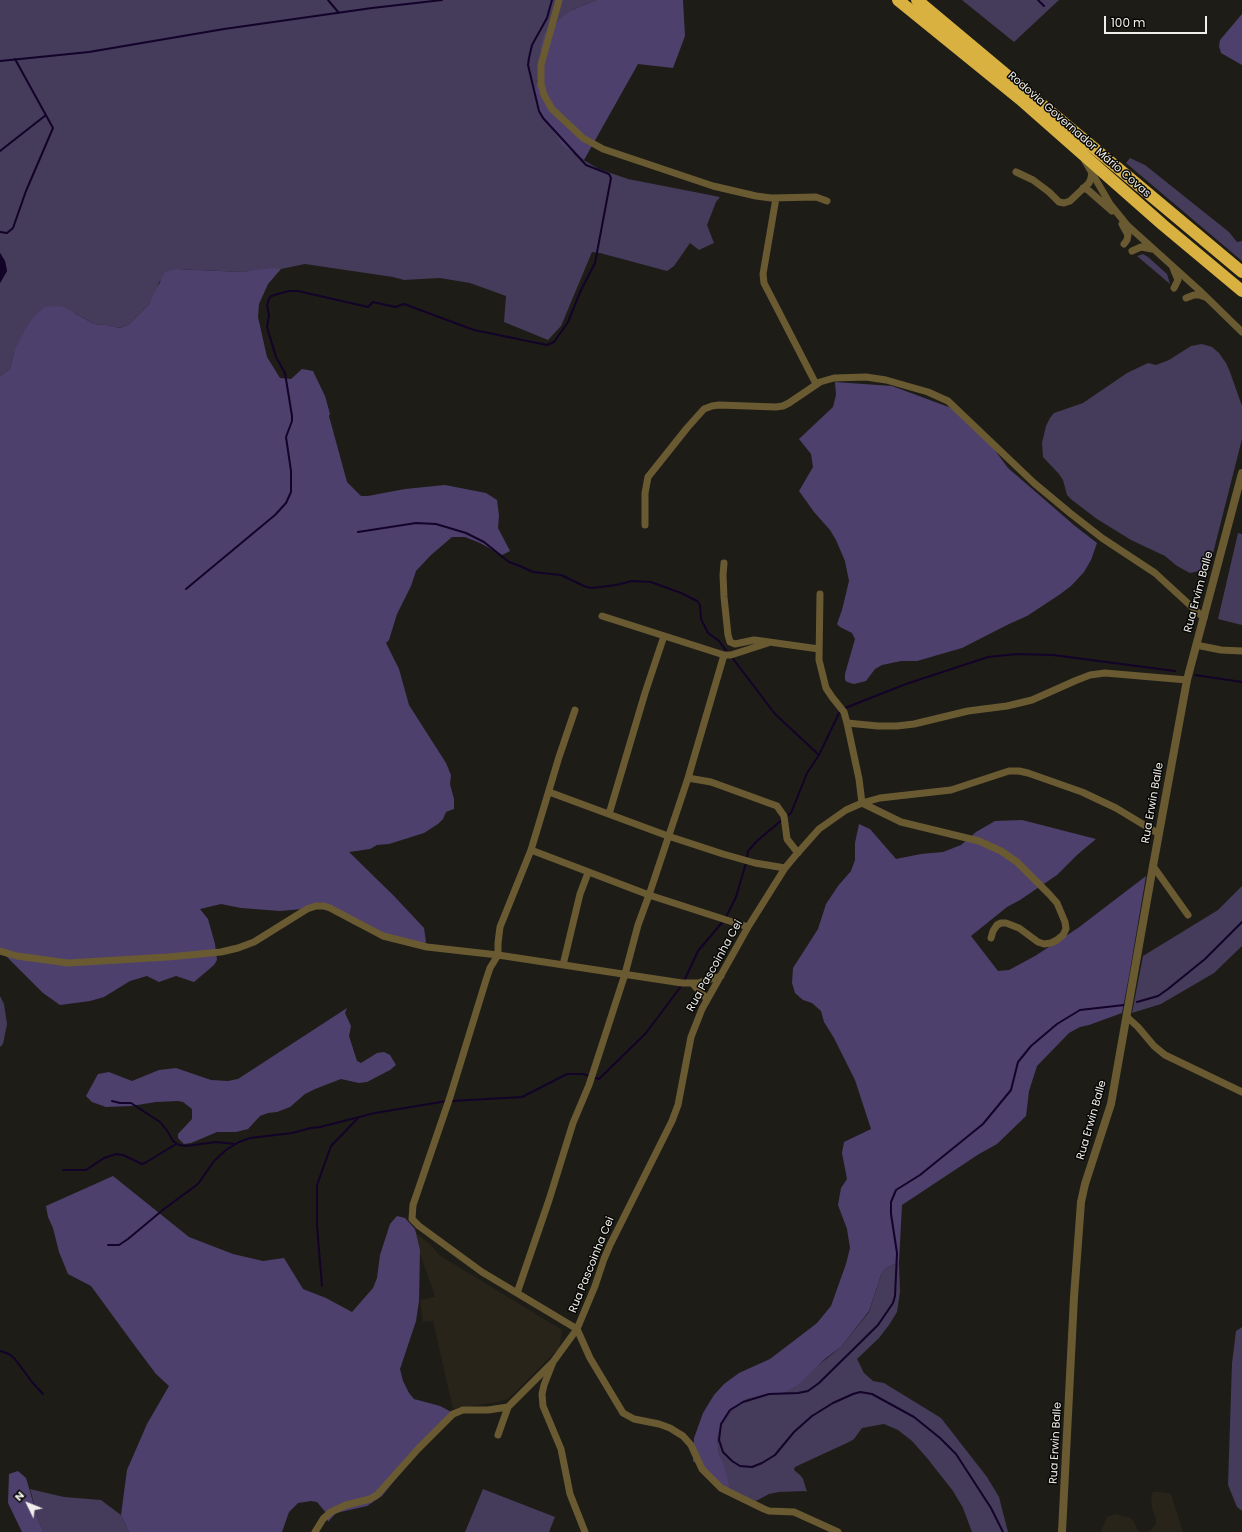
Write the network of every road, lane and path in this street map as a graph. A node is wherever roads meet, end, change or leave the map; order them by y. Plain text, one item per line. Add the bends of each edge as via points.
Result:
1 (559, 0) edge
2 (898, 0) edge
3 (917, 0) edge
4 (1080, 152) junction
5 (1016, 172) dead end
6 (1092, 172) junction
7 (1083, 188) junction
8 (776, 198) junction
9 (827, 201) dead end
10 (1115, 214) junction
11 (1127, 225) junction
12 (1124, 244) dead end
13 (1154, 250) junction
14 (1132, 252) dead end
15 (1170, 264) junction
16 (1242, 272) edge
17 (1174, 288) dead end
18 (1242, 291) edge
19 (1186, 298) dead end
20 (1209, 299) junction
21 (1242, 332) edge
22 (816, 384) junction
23 (1242, 473) edge
24 (1241, 485) edge
25 (645, 525) dead end
26 (724, 563) dead end
27 (820, 594) dead end
28 (602, 616) dead end
29 (1204, 618) junction
30 (664, 636) junction
31 (772, 641) junction
32 (1196, 645) junction
33 (819, 649) junction
34 (1242, 651) edge
35 (724, 655) junction
36 (1187, 680) junction
37 (575, 710) dead end
38 (1180, 718) joint
39 (848, 723) junction
40 (688, 778) junction
41 (549, 792) junction
42 (862, 803) junction
43 (609, 814) junction
44 (1159, 834) junction
45 (668, 836) junction
46 (531, 850) junction
47 (798, 853) junction
48 (1153, 866) junction
49 (785, 868) junction
50 (588, 873) junction
51 (649, 895) junction
52 (1188, 915) dead end
53 (748, 927) junction
54 (992, 938) dead end
55 (0, 951) edge
56 (498, 955) junction
57 (563, 965) junction
58 (625, 974) junction
59 (721, 976) junction
60 (693, 984) junction
61 (707, 999) junction
62 (1127, 1017) junction
63 (1242, 1092) edge
64 (517, 1293) junction
65 (577, 1329) junction
66 (553, 1362) junction
67 (508, 1408) junction
68 (498, 1435) dead end
69 (316, 1532) edge
70 (585, 1532) edge
71 (838, 1532) edge
72 (1062, 1532) edge

1 - 8 street via 541,65 541,84 552,109 576,133 603,149 697,182 743,194
2 - 4 highway, Rodovia Governador Mário Covas via 1020,99
3 - 16 highway, Rodovia Governador Mário Covas
4 - 6 street
4 - 18 highway, Rodovia Governador Mário Covas
5 - 7 street via 1041,186 1062,203 1070,201
6 - 7 street via 1090,180
6 - 11 street via 1110,204
7 - 10 street
8 - 9 street via 816,197
8 - 22 street via 764,283
10 - 11 street
10 - 12 street via 1128,235
11 - 13 street
13 - 14 street via 1141,247
13 - 15 street
15 - 17 street via 1178,280
15 - 20 street
19 - 20 street via 1198,295
20 - 21 street
22 - 25 street via 783,406 719,405 704,409 648,477
22 - 29 street via 834,378 886,380 928,392 948,401 1034,483 1102,538 1160,577
23 - 24 street, Rua Ervim Balle
24 - 29 street, Rua Ervim Balle
26 - 31 street via 724,597 730,642 735,644 754,640
27 - 33 street
28 - 30 street
29 - 32 street, Rua Ervim Balle
30 - 35 street
30 - 43 street
31 - 33 street
31 - 35 street
32 - 34 street
32 - 36 street, Rua Ervim Balle
33 - 39 street via 826,688 844,712
35 - 40 street
36 - 38 street, Rua Ervim Balle
36 - 39 street via 1105,673 1090,675 1032,700 1007,706 968,711 897,726
37 - 41 street
38 - 44 street, Rua Erwin Balle
39 - 42 street
40 - 45 street
40 - 47 street via 711,782 777,806 784,816 786,839
41 - 43 street
41 - 46 street
42 - 44 street, Rua Pascoinha Cei via 880,798 951,790 997,774 1019,771 1094,797
42 - 47 street, Rua Pascoinha Cei via 846,810 819,829
42 - 54 street via 901,822 979,841 1002,851 1017,862 1057,903 1065,922 1066,929 1063,935 1051,943 1038,942 1020,928 1006,923 996,925
43 - 45 street
44 - 48 street, Rua Erwin Balle
45 - 49 street via 739,859
45 - 51 street
46 - 50 street
46 - 56 street via 500,927
47 - 49 street, Rua Pascoinha Cei
48 - 52 street
48 - 62 street, Rua Erwin Balle
49 - 53 street, Rua Pascoinha Cei
50 - 51 street
50 - 57 street via 580,894
51 - 53 street
51 - 58 street
53 - 59 street, Rua Pascoinha Cei
55 - 56 street via 16,956 68,963 221,952 254,942 307,909 324,906 383,936 427,947
56 - 57 street
56 - 64 street via 486,980 412,1211 412,1219 482,1272
57 - 58 street
58 - 60 street
58 - 64 street
59 - 60 street
59 - 61 street, Rua Pascoinha Cei
60 - 61 street
61 - 65 street, Rua Pascoinha Cei via 691,1037 672,1121 610,1245
62 - 63 street via 1165,1055
62 - 72 street, Rua Erwin Balle via 1111,1104 1084,1184 1081,1202
64 - 65 street
65 - 66 street, Rua Pascoinha Cei
65 - 71 street via 590,1358 623,1413 634,1419 670,1428 684,1436 702,1469 720,1488 769,1511 794,1512
66 - 67 street
66 - 70 street, Rua Pascoinha Cei via 544,1385 542,1400 561,1449 570,1494
67 - 68 street
67 - 69 street via 457,1412 418,1449 377,1495 331,1512

